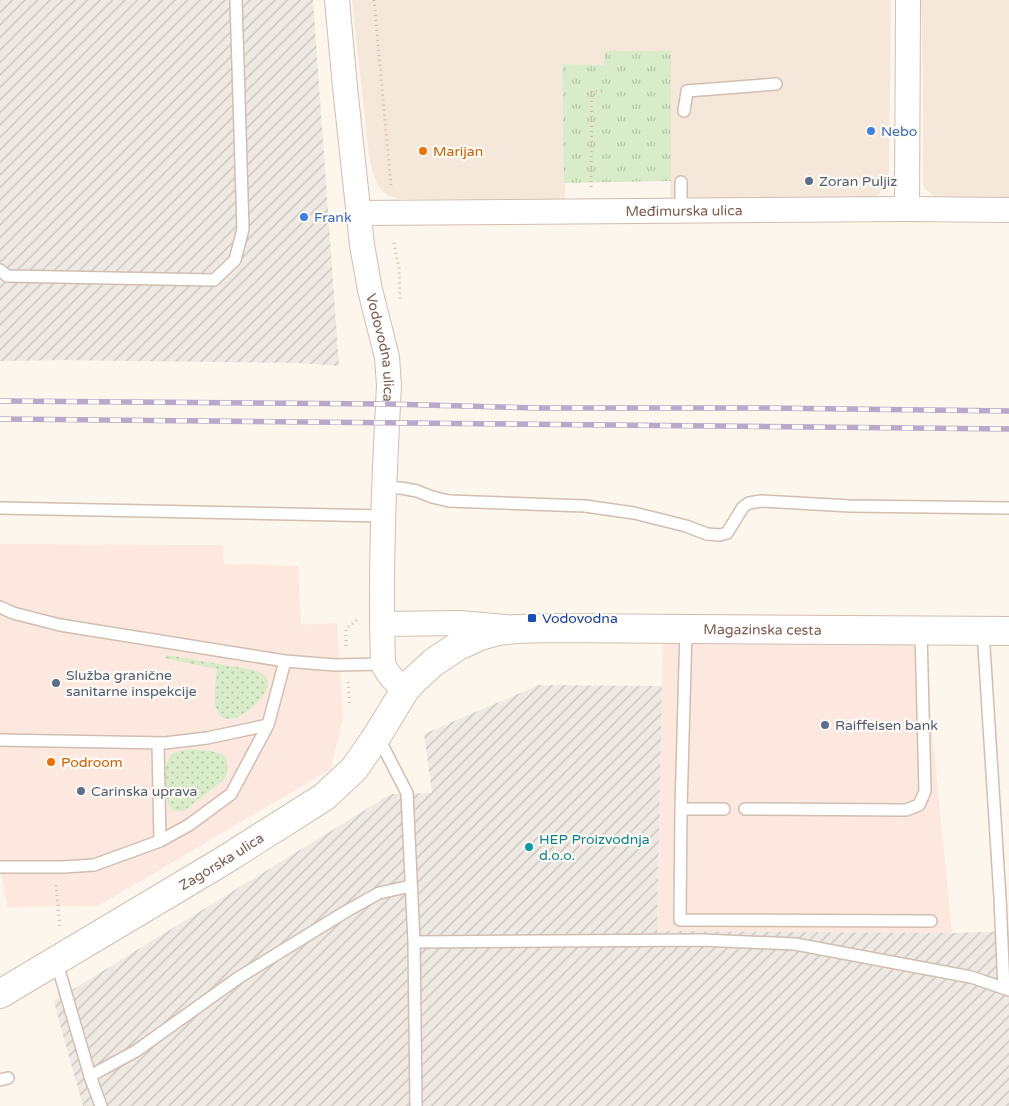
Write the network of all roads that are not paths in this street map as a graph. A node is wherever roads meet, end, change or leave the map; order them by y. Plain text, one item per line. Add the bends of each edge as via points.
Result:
1 (236, 0) edge
2 (337, 0) edge
3 (908, 0) edge
4 (776, 84) dead end
5 (684, 112) dead end
6 (681, 182) dead end
7 (906, 209) junction
8 (681, 210) junction
9 (1009, 210) edge
10 (359, 213) junction
11 (0, 270) edge
12 (384, 488) junction
13 (0, 508) edge
14 (1009, 508) edge
15 (383, 516) junction
16 (0, 607) edge
17 (382, 624) junction
18 (686, 628) junction
19 (516, 629) junction
20 (921, 631) junction
21 (996, 631) edge
22 (286, 661) junction
23 (383, 664) junction
24 (405, 690) junction
25 (268, 725) junction
26 (377, 736) junction
27 (0, 740) edge
28 (158, 743) junction
29 (681, 809) junction
30 (724, 809) dead end
31 (745, 809) dead end
32 (160, 842) junction
33 (0, 867) edge
34 (411, 886) junction
35 (1004, 898) edge
36 (931, 921) dead end
37 (414, 942) junction
38 (55, 961) junction
39 (1006, 989) edge
40 (0, 994) edge
41 (90, 1076) junction
42 (101, 1106) edge
43 (416, 1106) edge

1 - 11 lane via 243,229 235,260 214,280 7,276
2 - 10 street, Vodovodna ulica
3 - 7 street
4 - 5 lane via 687,91
6 - 8 lane
7 - 8 street, Međimurska ulica
7 - 9 street, Međimurska ulica
8 - 10 street, Međimurska ulica
10 - 12 street, Vodovodna ulica via 370,290 387,357 389,386
12 - 14 lane via 401,488 449,500 585,506 634,513 720,535 727,532 749,503
12 - 15 street, Vodovodna ulica
13 - 15 lane
15 - 17 street, Vodovodna ulica
16 - 22 lane via 60,625
17 - 19 street, Magazinska cesta via 459,623
17 - 23 street, Vodovodna ulica
18 - 19 street, Magazinska cesta
18 - 20 street, Magazinska cesta
18 - 29 lane
19 - 24 street, Magazinska cesta via 480,636 458,646 434,662
20 - 21 street, Magazinska cesta
20 - 31 lane via 925,791 919,805 906,810
21 - 35 lane
22 - 23 lane
22 - 25 lane
23 - 24 street
24 - 26 street, Zagorska ulica
25 - 28 lane via 207,738
25 - 32 lane via 232,794
26 - 34 lane via 407,793
26 - 38 street, Zagorska ulica via 354,769 324,797
27 - 28 lane
28 - 32 lane
29 - 30 lane
29 - 36 lane via 680,920
32 - 33 lane via 94,865
34 - 37 lane
34 - 41 lane via 379,893 345,912 238,978 136,1051
35 - 39 lane
37 - 39 lane via 702,940 795,944 971,977
37 - 43 lane
38 - 40 street, Zagorska ulica
38 - 41 lane
41 - 42 lane

